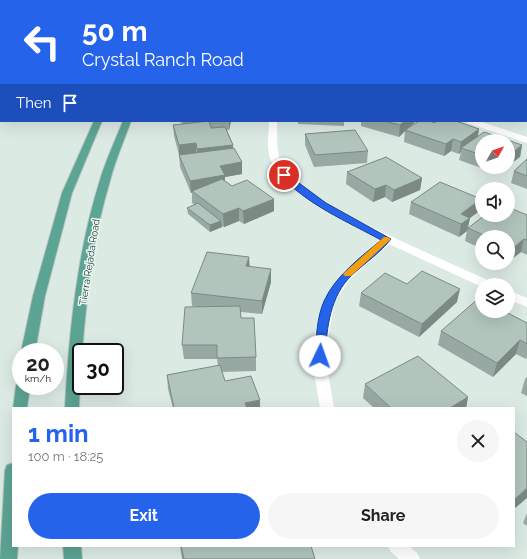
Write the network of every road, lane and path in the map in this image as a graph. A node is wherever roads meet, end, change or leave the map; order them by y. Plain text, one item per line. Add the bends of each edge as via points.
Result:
1 (98, 122) edge
2 (127, 122) edge
3 (274, 122) edge
4 (473, 122) edge
5 (527, 140) edge
6 (387, 239) junction
7 (475, 279) edge
8 (515, 297) edge
9 (527, 303) edge
10 (30, 343) edge
11 (22, 395) edge
12 (20, 407) edge
13 (72, 407) edge
14 (327, 407) edge
15 (12, 488) edge
16 (72, 547) edge
17 (398, 547) edge
18 (8, 559) edge
19 (73, 559) edge
20 (411, 559) edge

1 - 10 main road via 67,193 39,296
2 - 13 main road, Tierra Rejada Road via 102,189 90,249 74,357
3 - 6 street via 274,154 284,175 323,205
4 - 5 street
6 - 7 street
6 - 14 street via 347,275 329,301 322,333 320,367
8 - 9 street
11 - 12 main road
15 - 18 main road
16 - 19 main road
17 - 20 street

